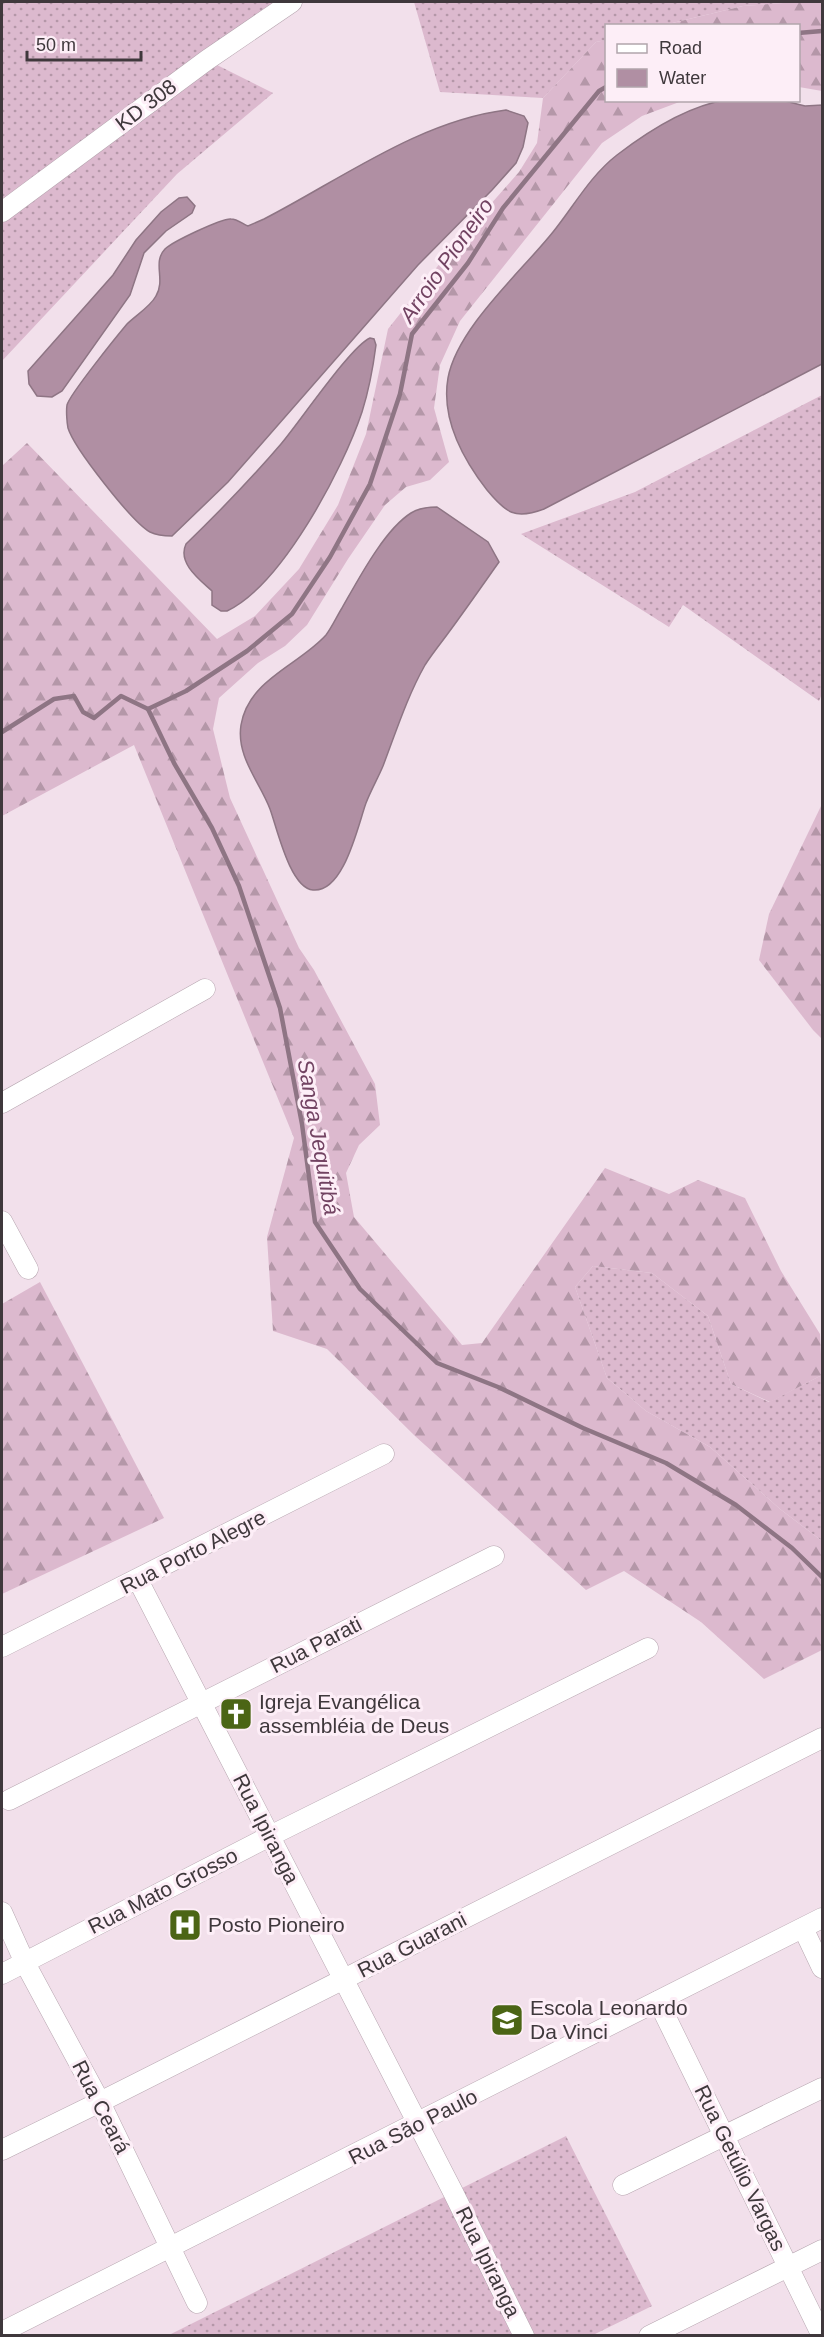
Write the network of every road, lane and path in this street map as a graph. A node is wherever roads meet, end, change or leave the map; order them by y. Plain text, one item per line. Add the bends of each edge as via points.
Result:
1 (292, 2) edge
2 (2, 212) edge
3 (205, 989) dead end
4 (2, 1104) edge
5 (2, 1221) edge
6 (28, 1269) dead end
7 (384, 1454) dead end
8 (494, 1556) dead end
9 (138, 1580) junction
10 (2, 1647) edge
11 (648, 1648) dead end
12 (201, 1702) junction
13 (822, 1738) edge
14 (9, 1800) dead end
15 (270, 1836) junction
16 (2, 1912) edge
17 (822, 1918) edge
18 (803, 1928) junction
19 (25, 1963) junction
20 (822, 1968) edge
21 (2, 1974) edge
22 (344, 1979) junction
23 (658, 2001) junction
24 (822, 2088) edge
25 (100, 2102) junction
26 (418, 2124) junction
27 (724, 2136) junction
28 (2, 2150) edge
29 (623, 2186) dead end
30 (171, 2249) junction
31 (822, 2250) edge
32 (788, 2267) junction
33 (197, 2303) dead end
34 (2, 2332) edge
35 (524, 2336) edge
36 (649, 2336) edge
37 (822, 2336) edge

1 - 2 street, KD 308 / KD 308
3 - 4 street
5 - 6 street
7 - 9 street, Rua Porto Alegre
8 - 12 street, Rua Parati
9 - 10 street, Rua Porto Alegre
9 - 12 street, Rua Ipiranga
11 - 15 street, Rua Mato Grosso
12 - 14 street, Rua Parati
12 - 15 street, Rua Ipiranga
13 - 22 street, Rua Guarani
15 - 19 street, Rua Mato Grosso
15 - 22 street, Rua Ipiranga
16 - 19 street, Rua Ceará
17 - 18 street, Rua São Paulo
18 - 20 street
18 - 23 street, Rua São Paulo
19 - 21 street, Rua Mato Grosso
19 - 25 street, Rua Ceará
22 - 25 street, Rua Guarani
22 - 26 street, Rua Ipiranga
23 - 26 street, Rua São Paulo
23 - 27 street, Rua Getúlio Vargas
24 - 27 street
25 - 28 street, Rua Guarani
25 - 30 street, Rua Ceará
26 - 30 street, Rua São Paulo
26 - 35 street, Rua Ipiranga
27 - 29 street
27 - 32 street, Rua Getúlio Vargas
30 - 33 street, Rua Ceará
30 - 34 street, Rua São Paulo
31 - 32 street
32 - 36 street
32 - 37 street, Rua Getúlio Vargas

